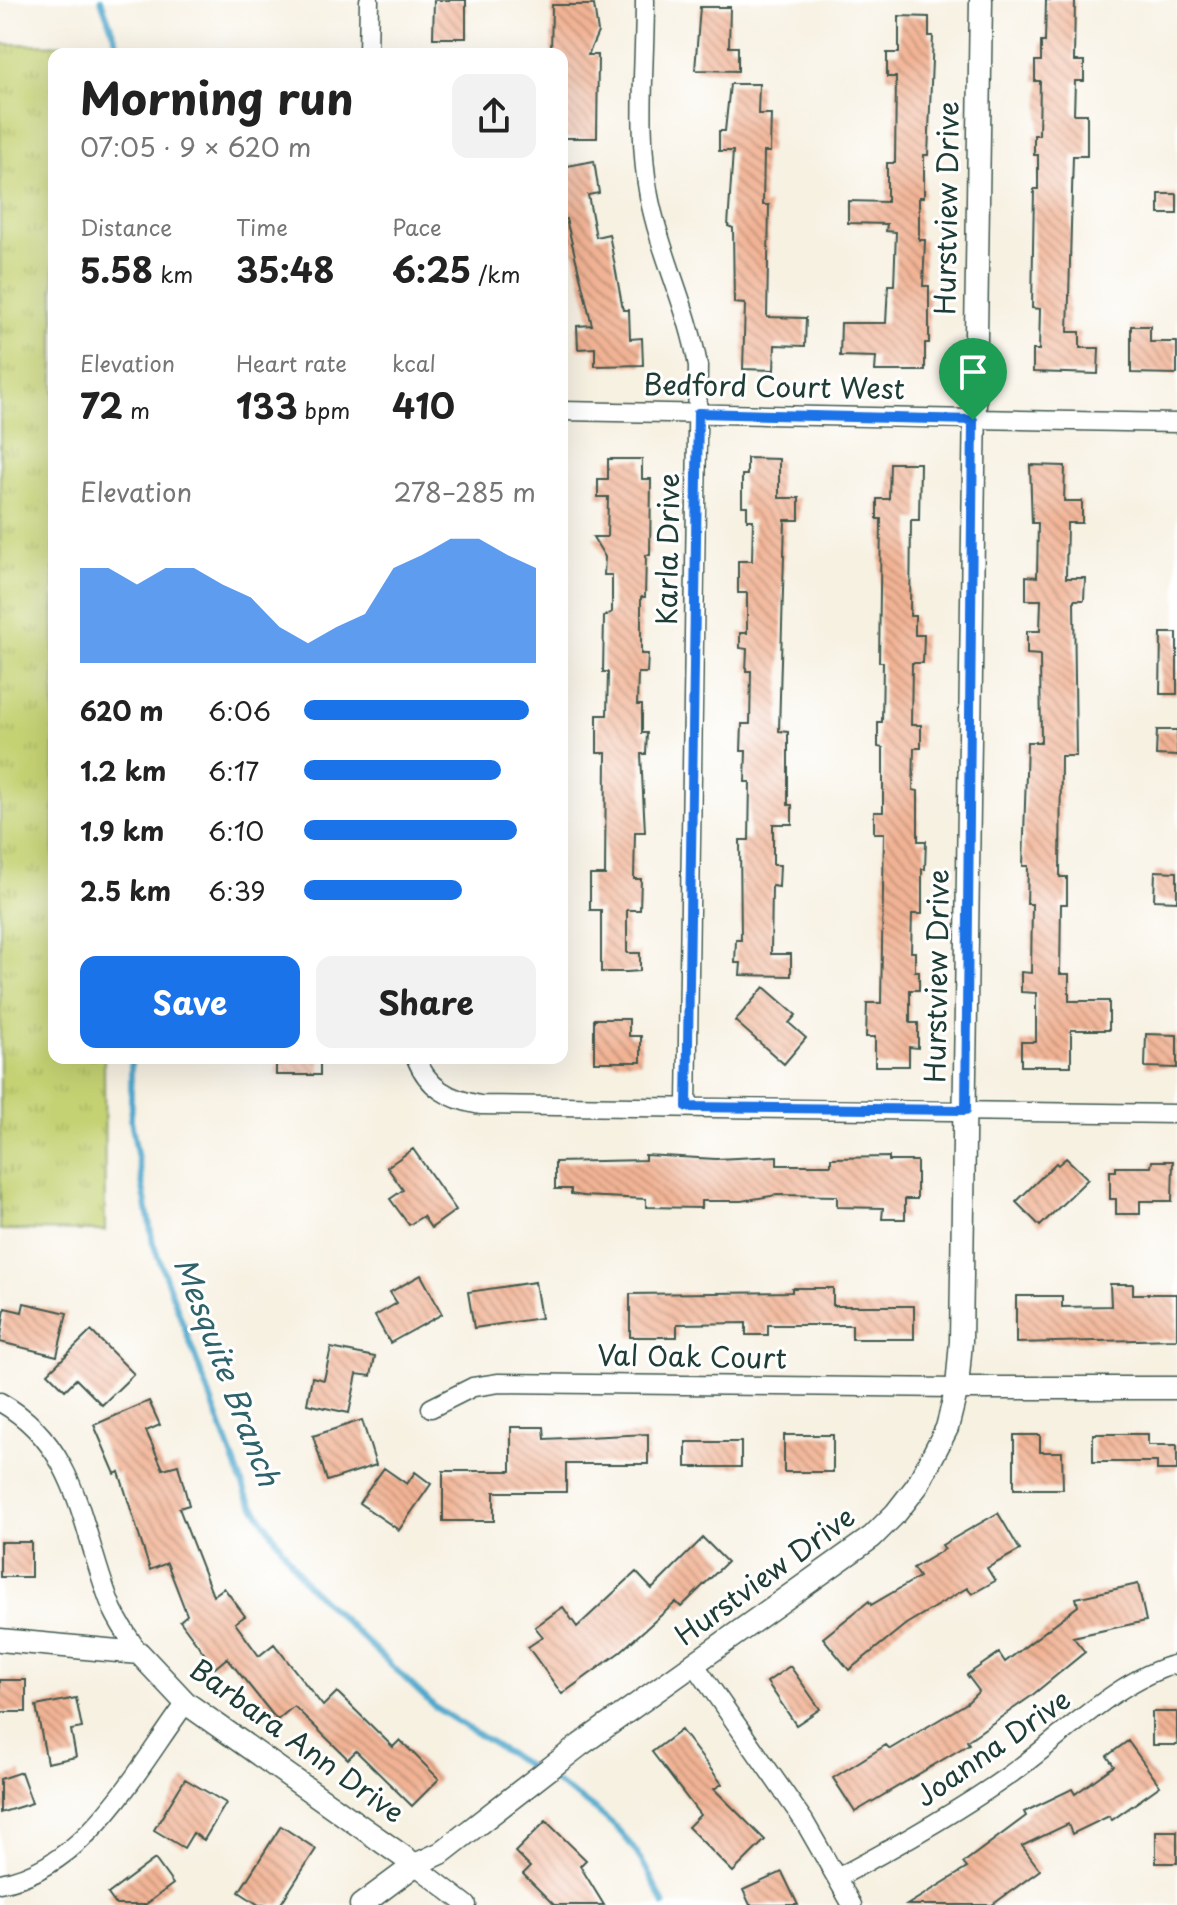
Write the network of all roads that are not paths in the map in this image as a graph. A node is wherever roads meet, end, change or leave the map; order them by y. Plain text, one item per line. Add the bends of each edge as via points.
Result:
1 (369, 0) edge
2 (645, 0) edge
3 (981, 0) edge
4 (368, 48) edge
5 (568, 411) edge
6 (698, 413) junction
7 (973, 420) junction
8 (1177, 423) edge
9 (419, 1064) edge
10 (687, 1107) junction
11 (966, 1110) junction
12 (1177, 1114) edge
13 (957, 1388) junction
14 (1177, 1388) edge
15 (0, 1402) edge
16 (431, 1408) dead end
17 (0, 1640) edge
18 (139, 1653) junction
19 (1177, 1664) edge
20 (695, 1665) junction
21 (186, 1703) junction
22 (415, 1865) junction
23 (839, 1877) junction
24 (0, 1883) edge
25 (361, 1905) edge
26 (467, 1905) edge
27 (852, 1905) edge

1 - 4 street
2 - 6 street, Karla Drive via 648,193 665,260 692,331
3 - 7 street, Hurstview Drive
5 - 6 street, Bedford Court West
6 - 7 street, Bedford Court West
6 - 10 street, Karla Drive
7 - 8 street, Bedford Court West
7 - 11 street, Hurstview Drive
9 - 10 street via 438,1091 480,1105
10 - 11 street
11 - 12 street
11 - 13 street, Hurstview Drive
13 - 14 street
13 - 16 street, Val Oak Court via 499,1383 473,1387
13 - 20 street, Hurstview Drive via 947,1428 917,1486 896,1513 872,1537
15 - 18 street, Barbara Ann Drive via 37,1431 61,1464 84,1512 114,1610
17 - 18 street
18 - 21 street, Barbara Ann Drive
19 - 23 street, Joanna Drive via 1138,1679 915,1837
20 - 22 street, Hurstview Drive via 558,1761 441,1853
20 - 23 street
21 - 22 street, Barbara Ann Drive
21 - 24 street via 84,1841 58,1862
22 - 25 street, Hurstview Drive
22 - 26 street, Barbara Ann Drive
23 - 27 street

